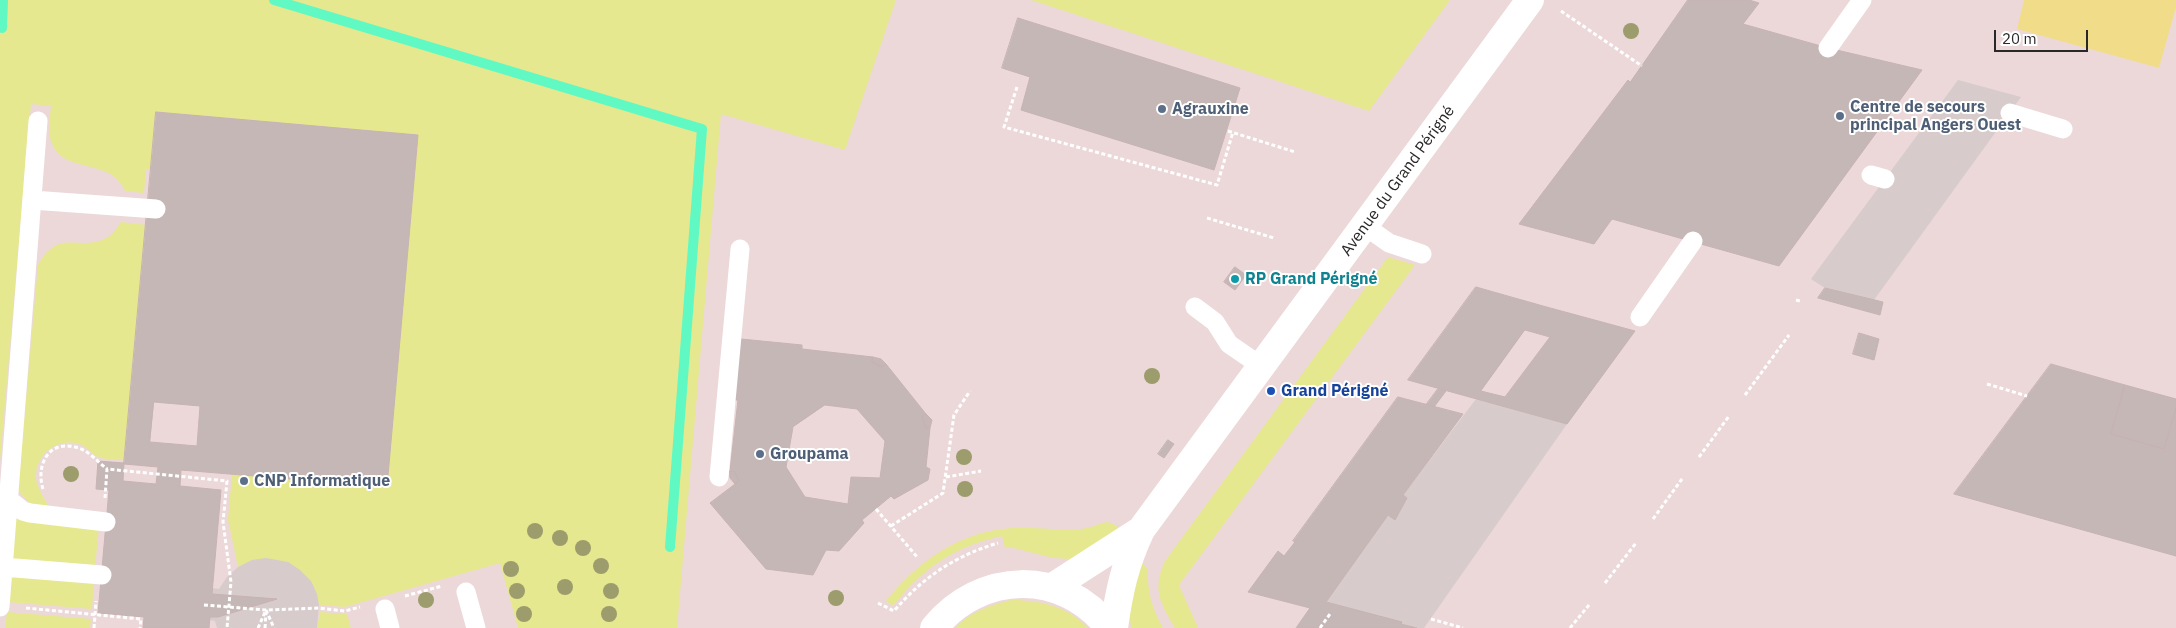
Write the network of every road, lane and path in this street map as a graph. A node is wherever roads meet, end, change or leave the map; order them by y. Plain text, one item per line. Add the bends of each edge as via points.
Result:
1 (1530, 0) edge
2 (1862, 0) edge
3 (1561, 11) dead end
4 (1828, 48) dead end
5 (1642, 66) dead end
6 (1017, 87) dead end
7 (2010, 113) dead end
8 (38, 121) dead end
9 (2062, 129) dead end
10 (1228, 130) dead end
11 (1233, 132) junction
12 (1295, 152) dead end
13 (32, 200) junction
14 (156, 209) dead end
15 (1207, 218) dead end
16 (1365, 226) junction
17 (1274, 238) dead end
18 (1693, 241) dead end
19 (740, 249) dead end
20 (1422, 254) dead end
21 (1194, 307) dead end
22 (1640, 317) dead end
23 (1789, 335) dead end
24 (1261, 366) junction
25 (1987, 384) dead end
26 (970, 391) dead end
27 (1745, 394) dead end
28 (2027, 396) dead end
29 (1729, 416) dead end
30 (1699, 457) dead end
31 (107, 469) junction
32 (981, 471) dead end
33 (719, 477) dead end
34 (946, 477) junction
35 (1682, 479) dead end
36 (46, 495) dead end
37 (8, 499) junction
38 (105, 501) dead end
39 (876, 509) dead end
40 (1652, 519) dead end
41 (106, 522) dead end
42 (891, 526) junction
43 (1141, 530) junction
44 (1636, 542) dead end
45 (998, 543) dead end
46 (918, 558) dead end
47 (3, 567) junction
48 (102, 575) dead end
49 (1605, 583) dead end
50 (1051, 588) junction
51 (466, 592) joint
52 (97, 596) dead end
53 (401, 596) dead end
54 (878, 603) dead end
55 (204, 605) dead end
56 (1589, 605) dead end
57 (8, 607) edge
58 (362, 607) dead end
59 (385, 609) dead end
60 (266, 610) junction
61 (1330, 614) dead end
62 (95, 615) junction
63 (1431, 619) dead end
64 (94, 628) edge
65 (140, 628) edge
66 (227, 628) edge
67 (258, 628) edge
68 (265, 628) edge
69 (274, 628) edge
70 (390, 628) edge
71 (476, 628) edge
72 (934, 628) edge
73 (1109, 628) edge
74 (1114, 628) edge
75 (1320, 628) edge
76 (1463, 628) edge
77 (1570, 628) edge

1 - 16 street, Avenue du Grand Périgné
2 - 4 lane
3 - 5 path
6 - 11 path via 1004,127 1217,185
7 - 9 lane
8 - 13 lane
10 - 11 path
11 - 12 path
13 - 14 lane
13 - 37 lane
15 - 17 path
16 - 20 lane via 1389,243
16 - 24 street, Avenue du Grand Périgné
18 - 22 lane
19 - 33 lane
21 - 24 lane via 1215,322 1229,344
23 - 27 path
24 - 43 street, Avenue du Grand Périgné
25 - 28 path
26 - 34 path via 954,415
29 - 30 path
31 - 36 path via 84,450 58,447 43,460 40,469
31 - 38 path
31 - 66 path via 227,481 223,522 231,582
32 - 34 path
34 - 42 path via 944,494
35 - 40 path
37 - 41 lane via 30,513
37 - 47 lane
39 - 42 path
42 - 46 path
43 - 50 street, Avenue du Grand Périgné
43 - 74 street, Avenue du Grand Périgné via 1128,556 1119,588
44 - 49 path
45 - 54 path via 942,566 924,579 894,611
47 - 48 lane
47 - 57 lane
50 - 72 street via 1028,584 992,588 959,603
50 - 73 street via 1086,605
51 - 53 path via 463,581
51 - 71 lane
52 - 62 path
55 - 60 path
56 - 77 path
57 - 62 path
58 - 60 path via 346,611 319,608
59 - 70 lane
60 - 67 path
60 - 68 path
60 - 69 path
61 - 75 path
62 - 64 path
62 - 65 path via 141,619
63 - 76 path

